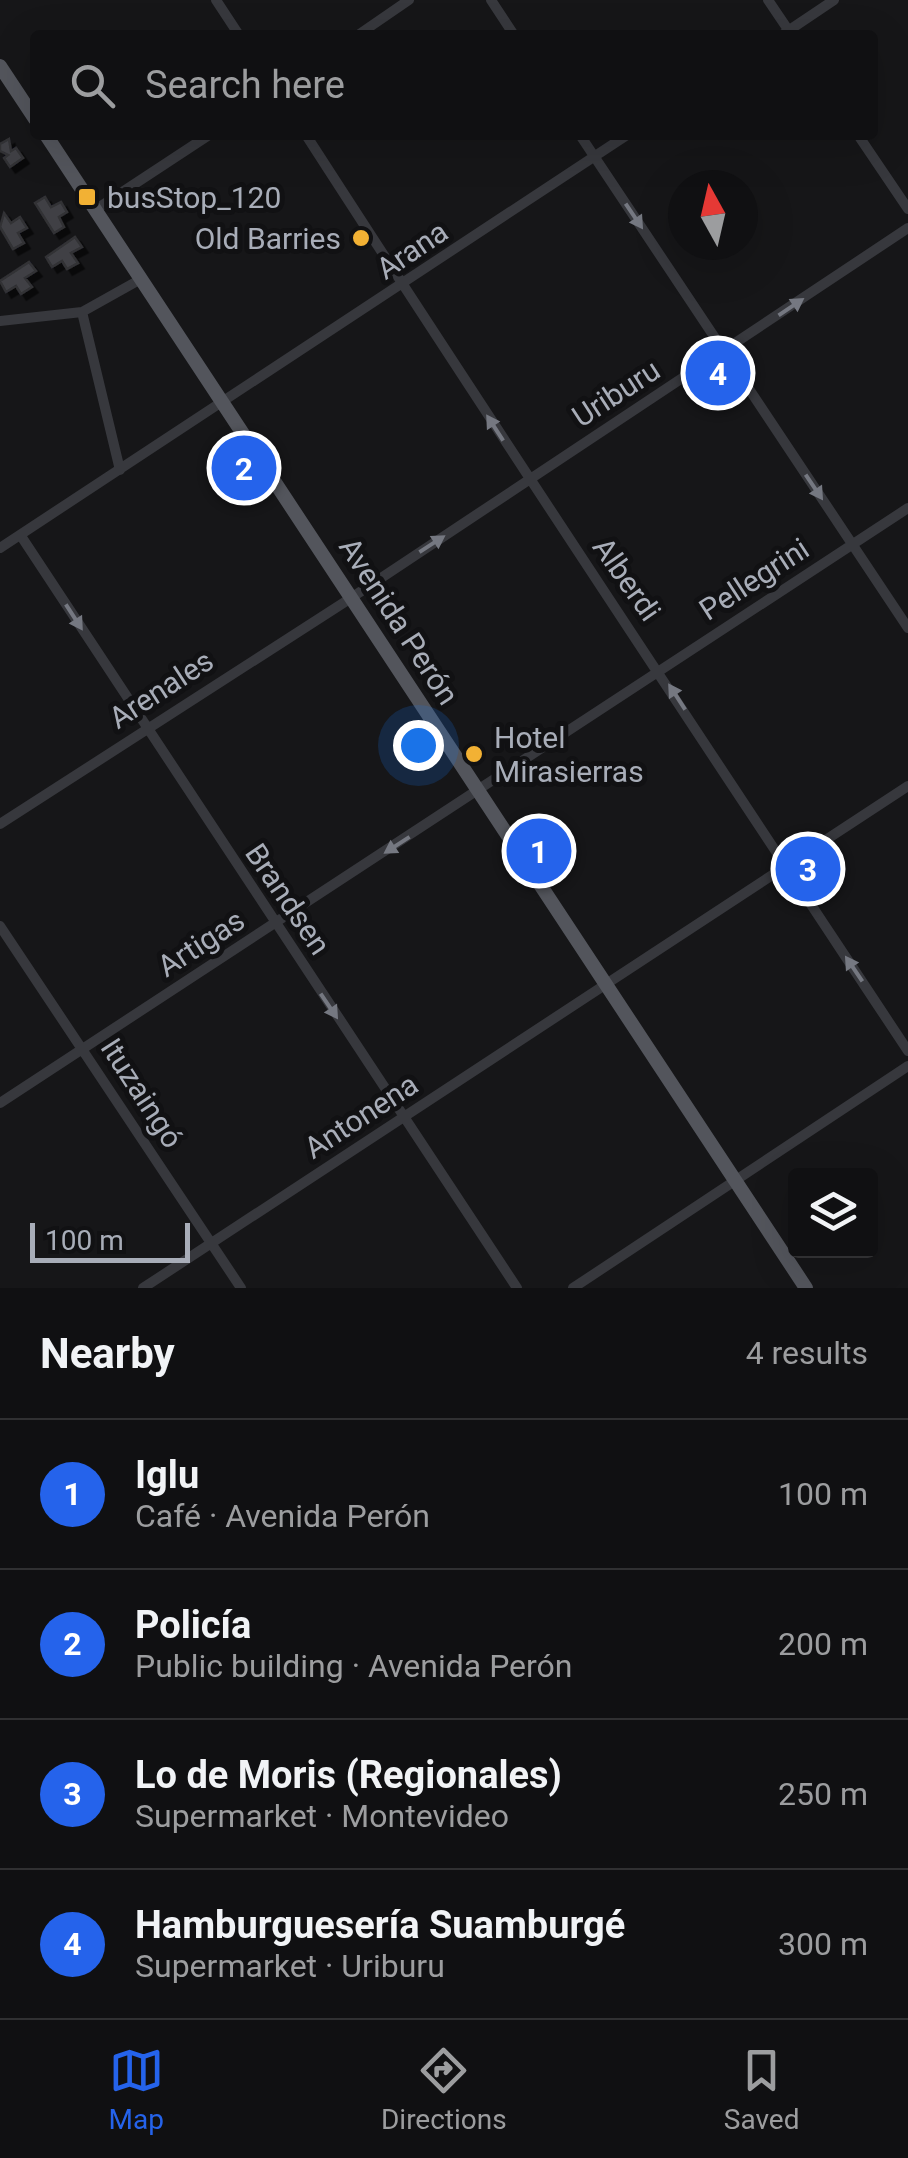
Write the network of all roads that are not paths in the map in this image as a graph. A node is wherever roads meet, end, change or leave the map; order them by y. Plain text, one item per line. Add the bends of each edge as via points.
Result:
1 (216, 0) edge
2 (409, 0) edge
3 (491, 0) edge
4 (768, 0) edge
5 (834, 0) edge
6 (237, 30) edge
7 (365, 30) edge
8 (511, 30) edge
9 (785, 30) edge
10 (793, 30) edge
11 (0, 66) edge
12 (30, 111) edge
13 (49, 140) edge
14 (201, 140) edge
15 (309, 140) edge
16 (583, 140) edge
17 (620, 140) edge
18 (861, 140) edge
19 (594, 156) junction
20 (908, 209) edge
21 (95, 210) junction
22 (908, 228) edge
23 (140, 279) junction
24 (404, 286) junction
25 (82, 312) junction
26 (0, 321) edge
27 (725, 352) junction
28 (224, 405) junction
29 (120, 470) junction
30 (529, 481) junction
31 (908, 508) edge
32 (20, 536) junction
33 (853, 544) junction
34 (0, 548) edge
35 (351, 598) junction
36 (908, 628) edge
37 (660, 670) junction
38 (146, 728) junction
39 (908, 786) edge
40 (478, 792) junction
41 (0, 824) edge
42 (786, 866) junction
43 (275, 925) junction
44 (0, 926) edge
45 (606, 985) junction
46 (83, 1048) junction
47 (908, 1050) edge
48 (908, 1066) edge
49 (0, 1103) edge
50 (404, 1118) junction
51 (736, 1182) junction
52 (212, 1244) junction
53 (142, 1288) edge
54 (242, 1288) edge
55 (517, 1288) edge
56 (573, 1288) edge
57 (806, 1288) edge

1 - 6 street
2 - 7 street
3 - 8 street
4 - 9 street
5 - 10 street
11 - 12 main road
13 - 21 main road, Avenida Perón
14 - 21 street
15 - 24 street, Alberdi
16 - 19 street
17 - 19 street, Arana
18 - 20 street
19 - 24 street, Arana
19 -> 27 street
21 - 23 main road, Avenida Perón
27 -> 22 street, Uriburu
23 - 25 street
23 - 28 main road, Avenida Perón
24 - 28 street, Arana
30 -> 24 street, Alberdi
25 - 26 street
25 - 29 street
27 - 30 street, Uriburu
27 -> 33 street
28 - 29 street, Arana
28 - 35 main road, Avenida Perón
29 - 32 street, Arana
35 -> 30 street, Uriburu
30 - 37 street, Alberdi
31 - 33 street, Pellegrini
32 - 34 street, Arana
32 -> 38 street, Brandsen
33 - 36 street
33 - 37 street, Pellegrini
35 - 38 street, Arenales
35 - 40 main road, Avenida Perón
37 - 40 street, Pellegrini
42 -> 37 street, Alberdi
38 - 41 street, Arenales
38 - 43 street, Brandsen
39 - 42 street, Antonena
40 -> 43 street, Artigas
40 - 45 main road, Avenida Perón
42 - 45 street, Antonena
47 -> 42 street, Alberdi
43 - 46 street, Artigas
43 -> 50 street, Brandsen
44 - 46 street, Ituzaingó
45 - 50 street, Antonena
45 - 51 main road, Avenida Perón
46 - 49 street, Artigas
46 - 52 street, Ituzaingó
48 - 51 street
50 - 52 street, Antonena
50 - 55 street, Brandsen
51 - 56 street
51 - 57 main road, Avenida Perón
52 - 53 street, Antonena
52 - 54 street, Ituzaingó

